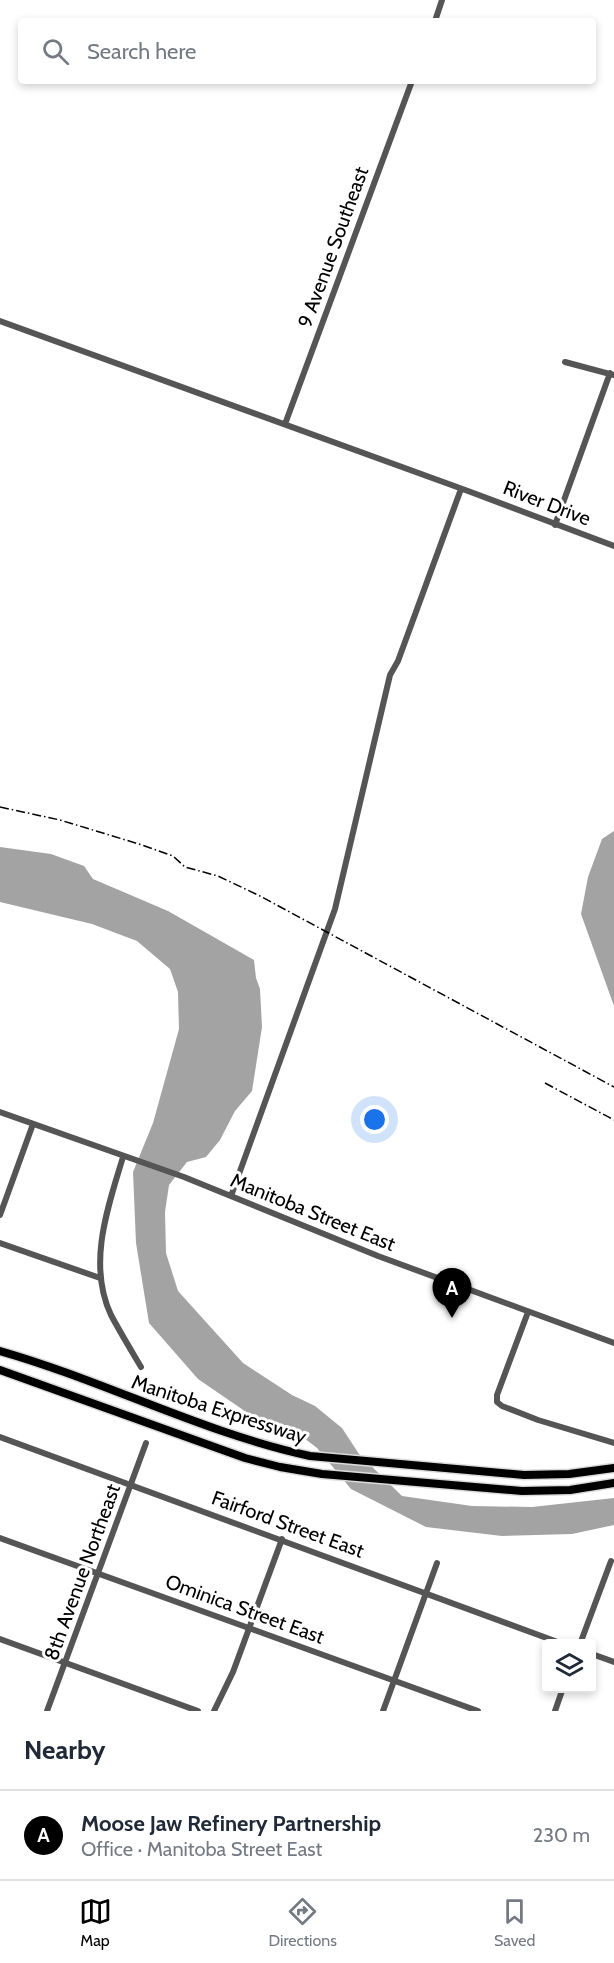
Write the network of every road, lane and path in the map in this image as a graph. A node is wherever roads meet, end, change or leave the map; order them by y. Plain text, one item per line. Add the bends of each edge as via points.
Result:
1 (442, 0) edge
2 (436, 18) edge
3 (411, 84) edge
4 (0, 321) edge
5 (565, 362) dead end
6 (612, 374) edge
7 (285, 424) junction
8 (464, 490) junction
9 (555, 525) junction
10 (614, 546) edge
11 (0, 1112) edge
12 (33, 1124) junction
13 (123, 1157) junction
14 (231, 1196) junction
15 (0, 1215) edge
16 (0, 1243) edge
17 (100, 1278) junction
18 (528, 1312) junction
19 (614, 1343) edge
20 (0, 1352) edge
21 (141, 1367) dead end
22 (0, 1370) edge
23 (0, 1437) edge
24 (146, 1443) dead end
25 (614, 1443) edge
26 (614, 1468) edge
27 (614, 1483) edge
28 (132, 1484) junction
29 (0, 1538) edge
30 (282, 1539) junction
31 (611, 1561) dead end
32 (437, 1563) dead end
33 (99, 1574) junction
34 (426, 1594) junction
35 (249, 1628) junction
36 (0, 1639) edge
37 (549, 1639) edge
38 (582, 1639) edge
39 (596, 1656) edge
40 (614, 1662) edge
41 (66, 1663) junction
42 (395, 1681) junction
43 (562, 1693) edge
44 (47, 1711) edge
45 (198, 1711) edge
46 (214, 1711) edge
47 (383, 1711) edge
48 (478, 1711) edge
49 (555, 1711) edge

1 - 2 street
3 - 7 street, 9 Avenue Southeast
4 - 7 street, River Drive
5 - 6 street
6 - 9 street
7 - 8 street, River Drive
8 - 9 street, River Drive
8 - 14 street via 390,675 335,909
9 - 10 street, River Drive
11 - 12 street, Manitoba Street East
12 - 13 street, Manitoba Street East
12 - 15 street
13 - 14 street, Manitoba Street East
13 - 17 street via 103,1227
14 - 18 street, Manitoba Street East
16 - 17 street
17 - 21 street via 110,1313
18 - 19 street, Manitoba Street East
18 - 25 street via 497,1402 538,1420
20 - 26 main road, Manitoba Expressway via 226,1433 310,1456 524,1475
22 - 27 main road, Manitoba Expressway via 280,1467 522,1491 570,1490
23 - 28 street, Fairford Street East
24 - 28 street, 8th Avenue Northeast
28 - 30 street, Fairford Street East
28 - 33 street, 8th Avenue Northeast
29 - 33 street, Ominica Street East
30 - 34 street, Fairford Street East
30 - 35 street
31 - 38 street
32 - 34 street
33 - 35 street, Ominica Street East
33 - 41 street, 8th Avenue Northeast
34 - 37 street, Fairford Street East
34 - 42 street
35 - 42 street, Ominica Street East
35 - 46 street
36 - 41 street
39 - 40 street
41 - 44 street, 8th Avenue Northeast
41 - 45 street
42 - 47 street
42 - 48 street, Ominica Street East
43 - 49 street

